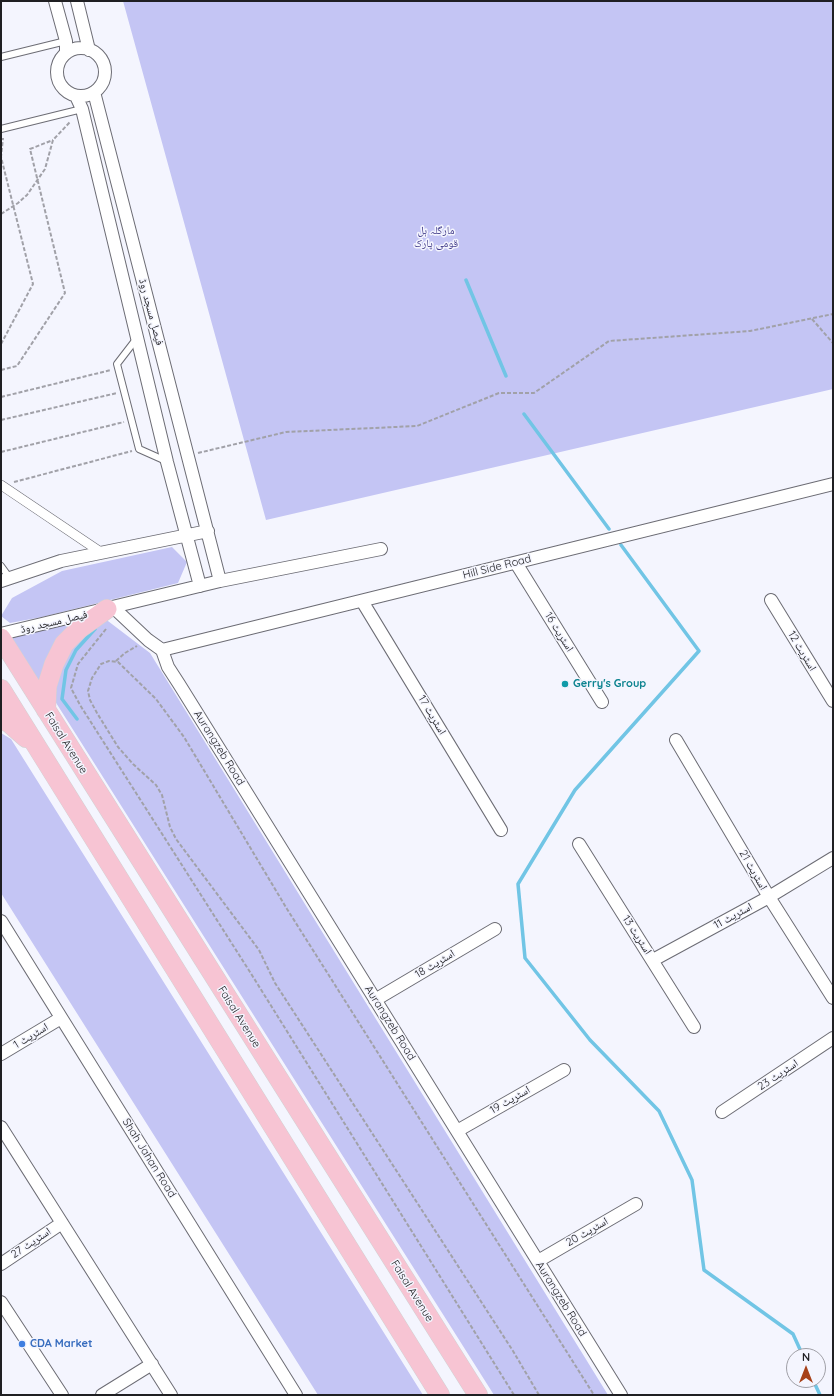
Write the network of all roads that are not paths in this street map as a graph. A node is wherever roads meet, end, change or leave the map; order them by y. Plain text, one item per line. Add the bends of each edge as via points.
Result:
1 (55, 1) edge
2 (77, 1) edge
3 (66, 47) junction
4 (89, 50) junction
5 (1, 57) edge
6 (94, 92) junction
7 (76, 96) junction
8 (82, 109) junction
9 (2, 128) edge
10 (137, 338) junction
11 (168, 462) junction
12 (833, 484) edge
13 (1, 485) edge
14 (208, 531) junction
15 (187, 535) junction
16 (381, 549) dead end
17 (102, 553) junction
18 (516, 563) junction
19 (1, 566) edge
20 (5, 579) edge
21 (220, 581) junction
22 (200, 586) junction
23 (772, 600) dead end
24 (362, 601) junction
25 (111, 608) junction
26 (1, 634) edge
27 (1, 638) edge
28 (162, 650) junction
29 (1, 689) edge
30 (833, 701) edge
31 (602, 702) dead end
32 (46, 710) junction
33 (1, 719) edge
34 (676, 740) dead end
35 (39, 750) junction
36 (501, 830) dead end
37 (579, 844) dead end
38 (833, 858) edge
39 (768, 897) junction
40 (1, 921) edge
41 (495, 929) dead end
42 (653, 960) junction
43 (833, 998) edge
44 (375, 1000) junction
45 (61, 1018) junction
46 (694, 1027) dead end
47 (833, 1038) edge
48 (1, 1054) edge
49 (564, 1070) dead end
50 (722, 1112) dead end
51 (1, 1127) edge
52 (457, 1131) junction
53 (636, 1204) dead end
54 (62, 1223) junction
55 (538, 1261) junction
56 (1, 1264) edge
57 (1, 1302) edge
58 (152, 1364) junction
59 (62, 1395) edge
60 (102, 1395) edge
61 (171, 1395) edge
62 (296, 1395) edge
63 (440, 1395) edge
64 (478, 1395) edge
65 (621, 1395) edge

1 - 3 street
2 - 4 street
3 - 4 street
3 - 5 lane
3 - 7 street, فیصل مسجد روڈ via 56,74 62,88
4 - 6 street via 101,59 105,73
6 - 7 street
6 - 14 street, فیصل مسجد روڈ
7 - 8 street, فیصل مسجد روڈ
8 - 9 lane
8 - 10 street, فیصل مسجد روڈ
10 - 11 street, فیصل مسجد روڈ
10 - 11 lane, فیصل مسجد روڈ via 117,364 118,369 139,449
11 - 15 street, فیصل مسجد روڈ
12 - 18 street, Hill Side Road
13 - 17 street
14 - 15 street
14 - 21 street, فیصل مسجد روڈ
15 - 17 street
15 - 22 street, فیصل مسجد روڈ
16 - 21 street, فیصل مسجد روڈ
17 - 20 street
18 - 24 street, Hill Side Road
18 - 31 street, اسٹریٹ 16
19 - 20 lane
21 - 22 street, فیصل مسجد روڈ
22 - 25 street, فیصل مسجد روڈ
23 - 30 street, اسٹریٹ 12
24 - 28 street, Hill Side Road
24 - 36 street, اسٹریٹ 17
25 - 26 street, فیصل مسجد روڈ
25 - 28 street
25 - 32 main road via 79,629 64,644 47,686
27 - 32 main road, Faisal Avenue
28 - 44 street, Aurangzeb Road via 168,667
29 - 35 main road
32 - 64 main road, Faisal Avenue
33 - 35 main road
34 - 39 street, اسٹریٹ 21
35 - 63 main road
37 - 42 street, اسٹریٹ 13
38 - 39 street, اسٹریٹ 11
39 - 42 street, اسٹریٹ 11
39 - 43 street, اسٹریٹ 21
40 - 45 street, Shah Jahan Road
41 - 44 street, اسٹریٹ 18
42 - 46 street, اسٹریٹ 13
44 - 52 street, Aurangzeb Road
45 - 48 street, اسٹریٹ 1
45 - 62 street, Shah Jahan Road
47 - 50 street, اسٹریٹ 23
49 - 52 street, اسٹریٹ 19
51 - 54 street
52 - 55 street, Aurangzeb Road
53 - 55 street, اسٹریٹ 20
54 - 56 street, اسٹریٹ 27
54 - 58 street
55 - 65 street, Aurangzeb Road
57 - 59 street
58 - 60 street
58 - 61 street

